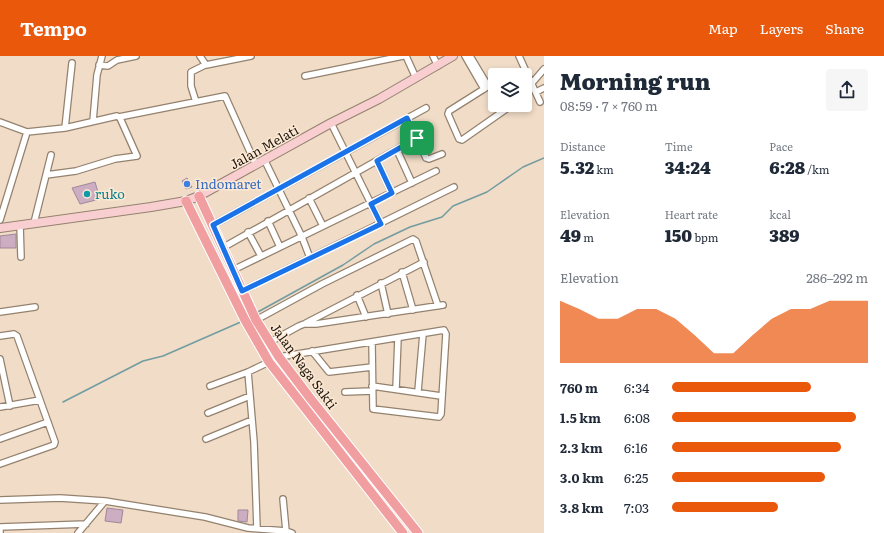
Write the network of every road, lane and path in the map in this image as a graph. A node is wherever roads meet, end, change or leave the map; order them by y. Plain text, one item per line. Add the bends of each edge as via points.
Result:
1 (101, 56) edge
2 (136, 56) edge
3 (200, 56) edge
4 (251, 56) edge
5 (404, 56) edge
6 (433, 56) edge
7 (453, 56) edge
8 (465, 56) edge
9 (470, 56) edge
10 (519, 56) edge
11 (228, 58) edge
12 (72, 63) dead end
13 (99, 65) junction
14 (204, 65) junction
15 (438, 66) junction
16 (525, 68) edge
17 (544, 69) edge
18 (305, 76) dead end
19 (416, 78) junction
20 (532, 83) joint
21 (486, 87) junction
22 (544, 88) edge
23 (536, 92) junction
24 (196, 102) junction
25 (540, 102) dead end
26 (426, 108) dead end
27 (502, 112) edge
28 (119, 117) junction
29 (407, 118) junction
30 (93, 121) junction
31 (0, 122) edge
32 (331, 123) junction
33 (65, 128) junction
34 (430, 131) dead end
35 (27, 132) junction
36 (417, 138) junction
37 (397, 150) junction
38 (346, 153) junction
39 (442, 154) dead end
40 (51, 155) dead end
41 (265, 161) junction
42 (377, 161) junction
43 (256, 165) junction
44 (436, 171) dead end
45 (355, 172) junction
46 (46, 175) junction
47 (412, 182) junction
48 (454, 187) dead end
49 (278, 189) junction
50 (392, 193) junction
51 (199, 196) junction
52 (309, 198) junction
53 (186, 201) junction
54 (371, 204) junction
55 (289, 209) junction
56 (0, 220) edge
57 (268, 221) junction
58 (34, 223) junction
59 (381, 224) junction
60 (20, 225) junction
61 (213, 225) junction
62 (323, 226) junction
63 (0, 228) edge
64 (248, 232) junction
65 (302, 237) junction
66 (224, 247) junction
67 (280, 247) junction
68 (261, 256) junction
69 (21, 257) dead end
70 (310, 258) junction
71 (424, 262) junction
72 (233, 270) junction
73 (402, 272) junction
74 (381, 283) junction
75 (242, 291) junction
76 (357, 296) junction
77 (35, 307) dead end
78 (413, 310) junction
79 (0, 312) edge
80 (388, 314) junction
81 (366, 317) junction
82 (256, 320) junction
83 (304, 324) junction
84 (423, 334) junction
85 (0, 336) edge
86 (398, 338) junction
87 (270, 342) junction
88 (372, 342) junction
89 (312, 351) junction
90 (279, 357) junction
91 (0, 359) edge
92 (268, 362) junction
93 (372, 367) junction
94 (248, 372) junction
95 (210, 386) dead end
96 (372, 389) junction
97 (396, 389) junction
98 (418, 391) junction
99 (345, 392) dead end
100 (250, 396) junction
101 (441, 396) junction
102 (40, 400) junction
103 (10, 406) junction
104 (0, 407) edge
105 (208, 413) dead end
106 (252, 420) junction
107 (48, 422) junction
108 (0, 439) edge
109 (206, 439) dead end
110 (0, 464) edge
111 (374, 479) junction
112 (366, 486) junction
113 (283, 499) dead end
114 (0, 500) edge
115 (105, 501) junction
116 (86, 524) junction
117 (0, 526) edge
118 (257, 528) junction
119 (286, 531) junction
120 (78, 533) edge
121 (292, 533) edge
122 (403, 533) edge
123 (418, 533) edge

1 - 13 street
2 - 13 street via 117,60 109,66
3 - 14 street
4 - 11 street
5 - 18 street
5 - 19 street
6 - 15 street
7 - 15 main road, Jalan Melati
8 - 21 street
9 - 21 street
10 - 16 street
11 - 14 street
12 - 33 street
13 - 30 street
14 - 24 street via 191,72 191,86
15 - 19 main road, Jalan Melati
17 - 20 street
19 - 32 main road, Jalan Melati
20 - 23 street
21 - 27 street via 448,113 459,139 462,140
22 - 23 street
23 - 25 street
24 - 28 street
24 - 43 street via 225,96
26 - 29 street
28 - 30 street
28 - 46 street via 137,156 114,159 76,171
29 - 36 street
29 - 38 street
30 - 33 street
31 - 35 street
32 - 38 street
32 - 41 main road, Jalan Melati
33 - 35 street
34 - 36 street
35 - 56 street
36 - 37 street
36 - 39 street via 426,158
37 - 42 street
37 - 47 street
38 - 45 street
38 - 49 street
40 - 46 street
41 - 43 main road, Jalan Melati
41 - 49 street
42 - 45 street
42 - 50 street
43 - 51 main road, Jalan Melati
44 - 47 street
45 - 52 street
45 - 54 street
46 - 58 street
47 - 50 street
48 - 59 street
49 - 55 street
49 - 61 street
50 - 54 street
51 - 53 main road, Jalan Melati
51 - 61 main road, Jalan Naga Sakti
52 - 55 street
52 - 62 street
53 - 58 main road, Jalan Melati
53 - 92 main road, Jalan Naga Sakti
54 - 59 street
54 - 62 street
55 - 57 street
55 - 65 street
57 - 64 street
57 - 67 street
58 - 60 main road, Jalan Melati
59 - 70 street
60 - 63 main road, Jalan Melati
60 - 69 street
61 - 66 main road, Jalan Naga Sakti
62 - 65 street
64 - 66 street
64 - 68 street
65 - 67 street
65 - 70 street
66 - 72 main road, Jalan Naga Sakti
67 - 68 street
68 - 72 street
70 - 75 street
71 - 73 street
71 - 78 street via 441,305
71 - 82 street via 416,241 412,239
72 - 75 main road, Jalan Naga Sakti
73 - 74 street
73 - 78 street
74 - 76 street
74 - 80 street
75 - 82 main road, Jalan Naga Sakti
76 - 81 street
76 - 83 street
77 - 79 street
78 - 80 street
80 - 81 street
81 - 83 street
82 - 87 main road, Jalan Naga Sakti
83 - 87 street
84 - 86 street
84 - 98 street
84 - 101 street via 444,330 446,332
85 - 102 street via 17,336
86 - 88 street
86 - 97 street
87 - 90 main road, Jalan Naga Sakti
88 - 89 street
88 - 93 street
89 - 90 street
89 - 93 street via 329,372
90 - 111 main road, Jalan Naga Sakti
91 - 103 street
92 - 94 street
92 - 112 main road, Jalan Naga Sakti
93 - 96 street
94 - 95 street
94 - 100 street
96 - 97 street
96 - 99 street
96 - 101 street via 372,408 375,411 437,418 441,414
97 - 98 street
98 - 101 street
100 - 105 street
100 - 106 street
102 - 103 street
102 - 107 street
103 - 104 street
106 - 109 street
106 - 118 street
107 - 108 street
107 - 110 street via 54,445
111 - 112 main road
111 - 123 main road, Jalan Naga Sakti
112 - 122 main road, Jalan Naga Sakti
113 - 119 street
114 - 115 street via 60,498
115 - 116 street
115 - 118 street
116 - 117 street
116 - 120 street
118 - 119 street
119 - 121 street

